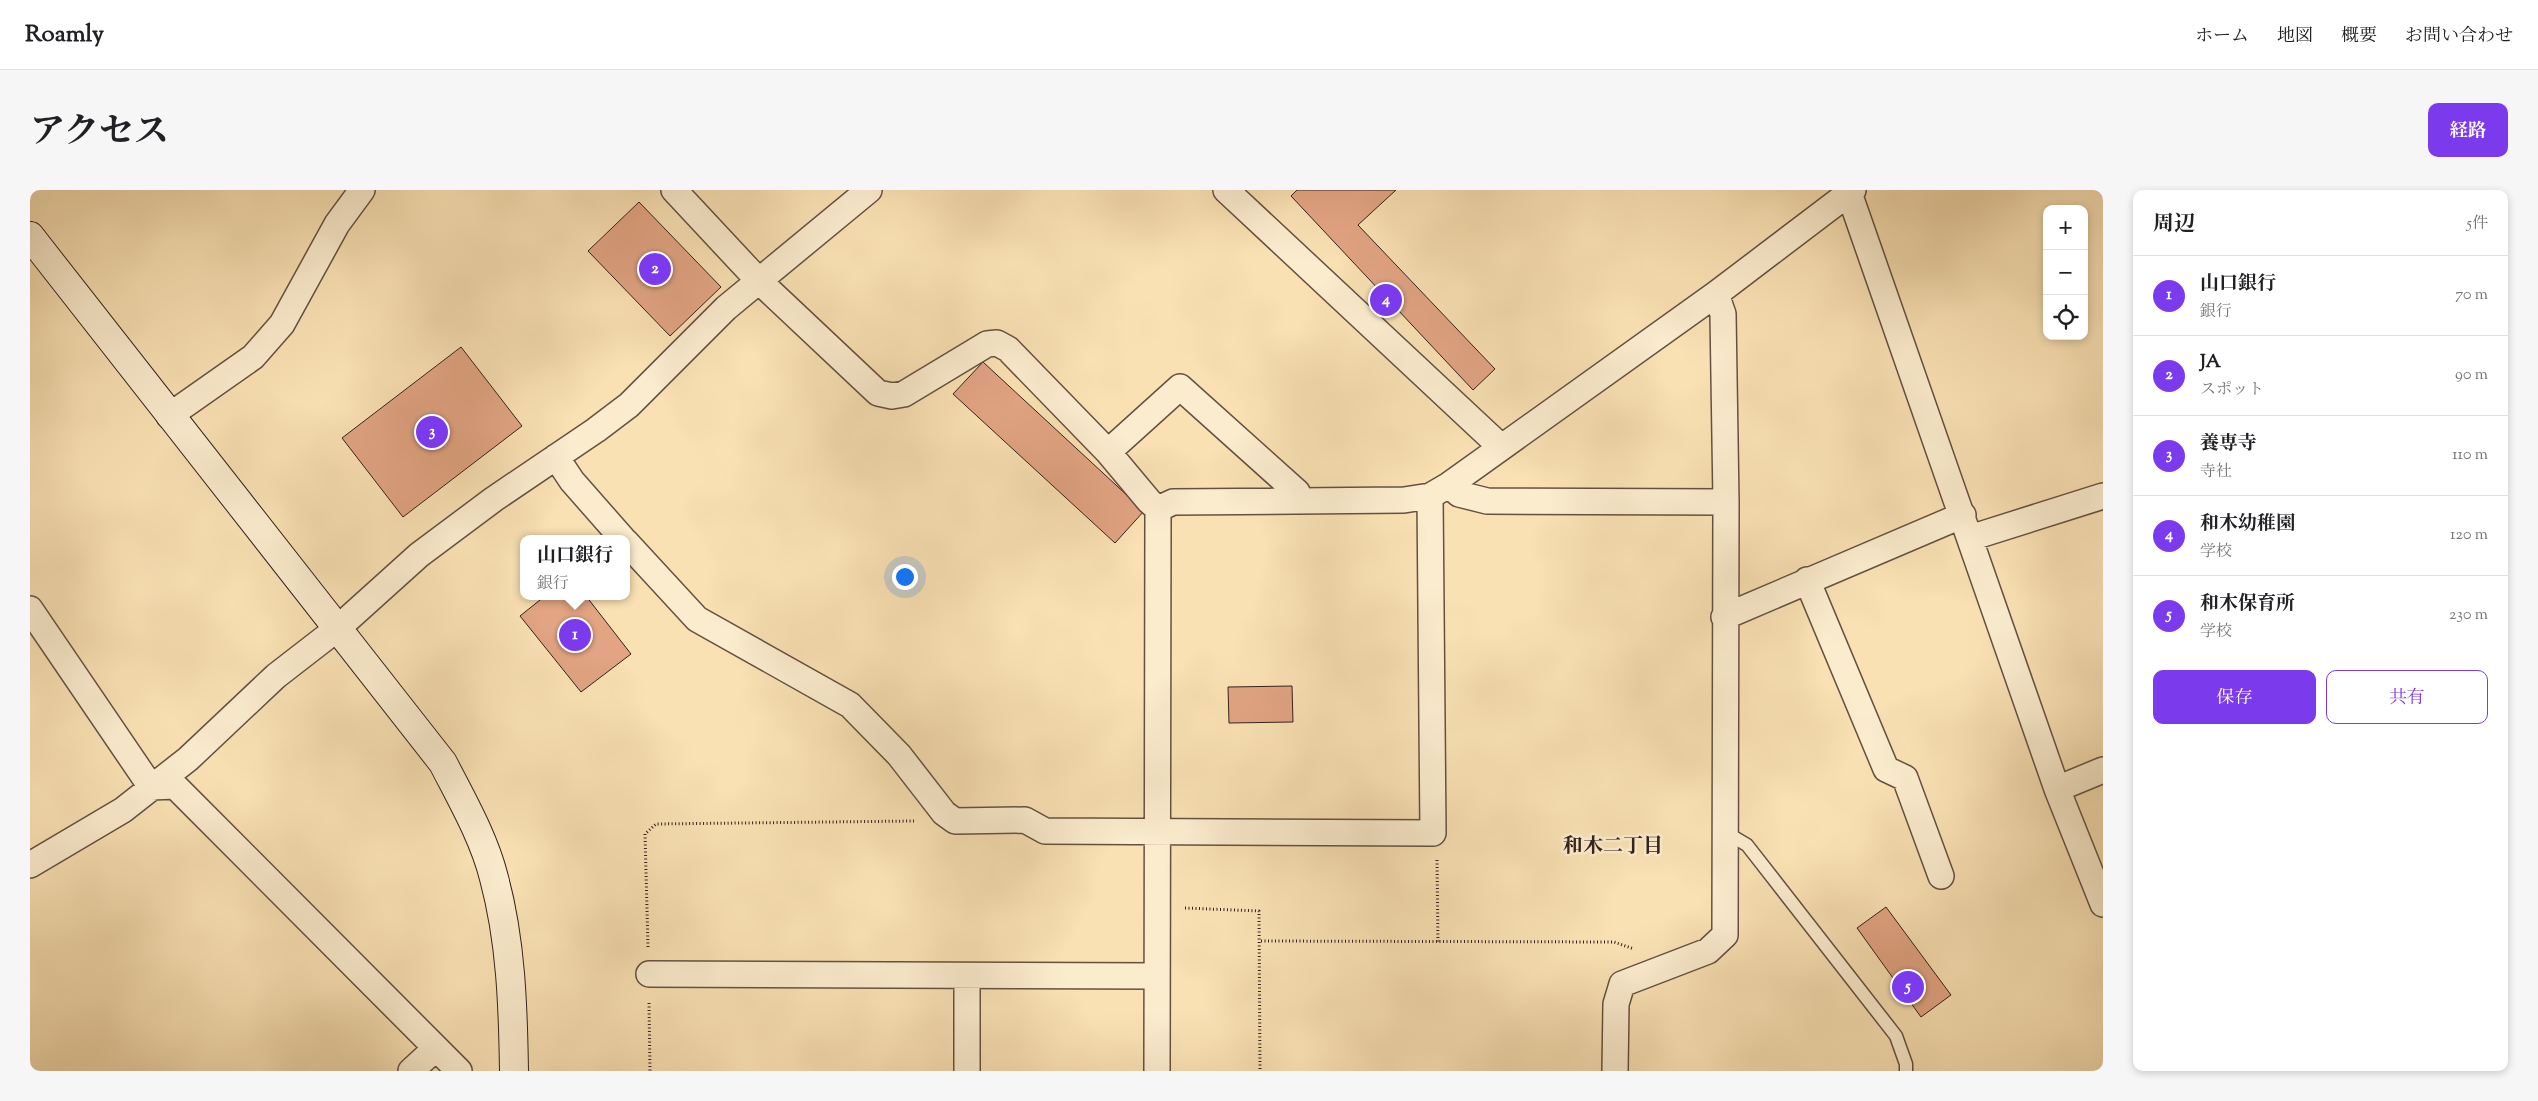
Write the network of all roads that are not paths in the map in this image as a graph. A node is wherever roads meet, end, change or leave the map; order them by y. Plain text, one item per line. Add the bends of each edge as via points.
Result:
1 (362, 190) edge
2 (674, 190) edge
3 (869, 190) edge
4 (1226, 190) edge
5 (1850, 191) edge
6 (30, 236) edge
7 (758, 280) junction
8 (1716, 294) junction
9 (169, 416) junction
10 (1502, 447) junction
11 (1108, 452) junction
12 (556, 458) junction
13 (1440, 490) junction
14 (2103, 496) edge
15 (1297, 501) junction
16 (1726, 502) junction
17 (1158, 509) junction
18 (1962, 515) junction
19 (619, 535) edge
20 (1970, 538) junction
21 (630, 546) edge
22 (1807, 580) junction
23 (30, 609) edge
24 (1724, 617) junction
25 (338, 628) junction
26 (2103, 770) edge
27 (151, 787) junction
28 (2058, 788) junction
29 (1157, 831) junction
30 (1725, 832) junction
31 (30, 865) edge
32 (1941, 876) dead end
33 (2103, 904) edge
34 (649, 974) road end
35 (967, 976) junction
36 (1156, 976) junction
37 (436, 1048) junction
38 (411, 1071) edge
39 (459, 1071) edge
40 (514, 1071) edge
41 (966, 1071) edge
42 (1157, 1071) edge
43 (1615, 1071) edge
44 (1906, 1071) edge

1 - 9 street via 337,224 282,324 253,357
2 - 7 street
3 - 7 street
4 - 10 street
5 - 8 street
5 - 18 street
6 - 9 street
7 - 11 street via 878,393 904,394 987,344 997,343 1008,349
7 - 12 street via 629,405
8 - 10 street
8 - 16 street via 1723,314
9 - 25 street
10 - 13 street
11 - 15 street via 1180,388 1297,492
11 - 17 street
12 - 19 street
12 - 25 street via 419,555
13 - 15 street via 1404,500
13 - 16 street via 1487,501
13 - 29 street via 1433,833
14 - 20 street
15 - 17 street via 1172,502
16 - 24 street
17 - 29 street
18 - 20 street
18 - 22 street
20 - 28 street
21 - 29 street via 697,619 850,705 899,754 944,813 955,821 1025,820 1045,831
22 - 24 street
22 - 32 street via 1886,769 1905,778
23 - 27 street
24 - 30 street
25 - 27 street via 276,676 188,759
25 - 40 street via 443,763 474,824 494,876 507,937 513,996
26 - 28 street
27 - 31 street via 123,810
27 - 37 street via 175,786
28 - 33 street
29 - 36 street
30 - 43 street via 1725,935 1708,951 1622,984 1616,1004
30 - 44 lane via 1747,845 1896,1036
34 - 35 street
35 - 36 street
35 - 41 street
36 - 42 street
37 - 38 street
37 - 39 street

